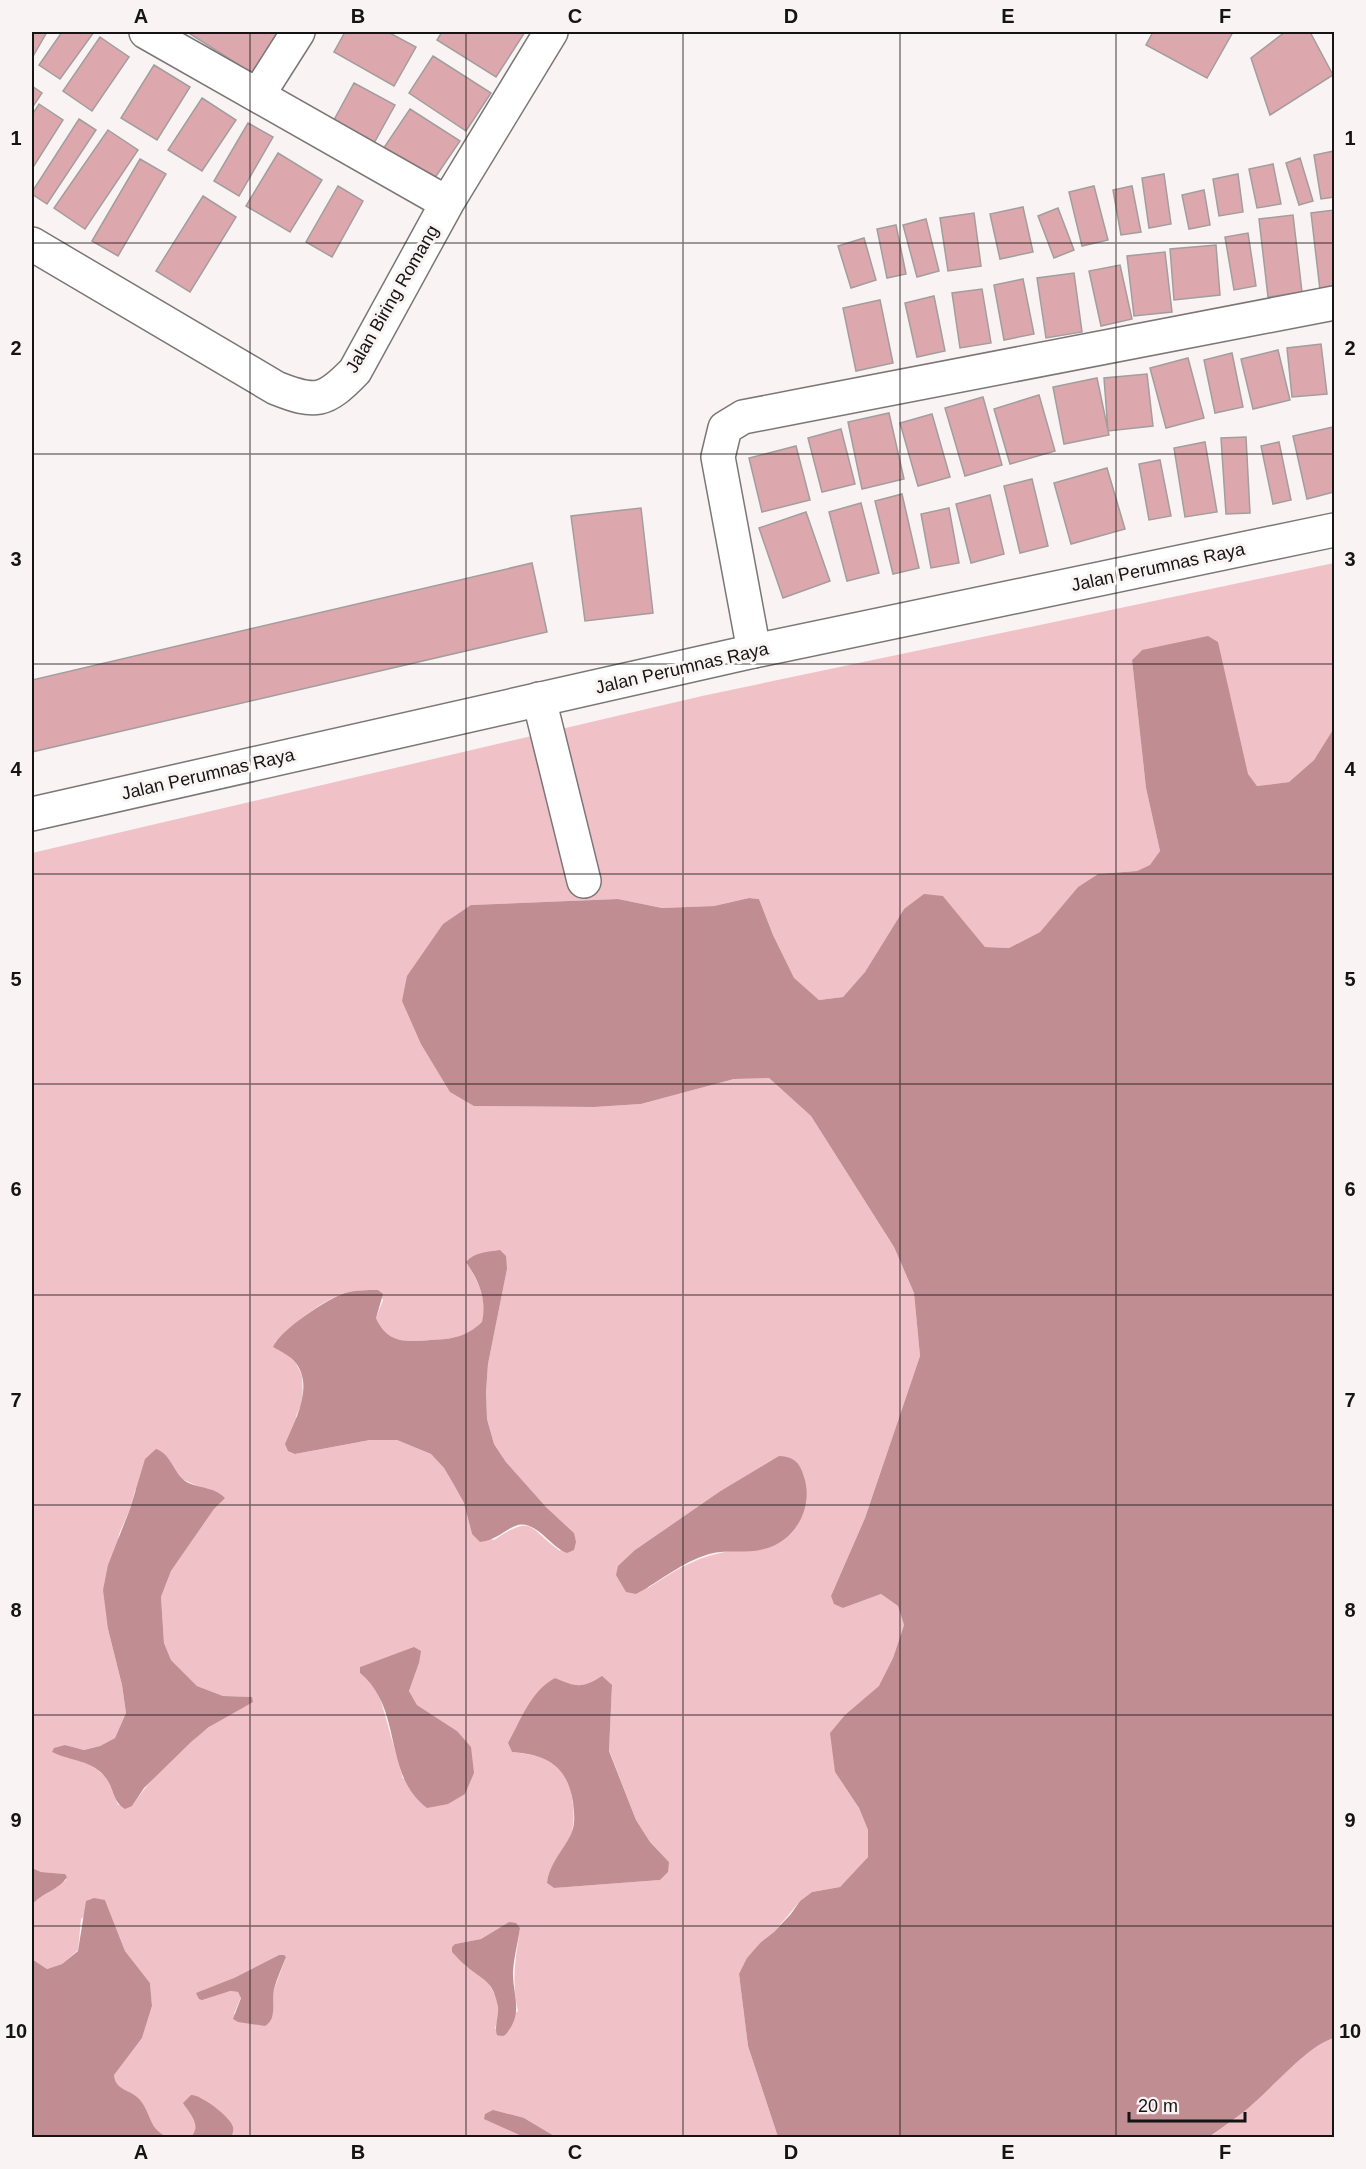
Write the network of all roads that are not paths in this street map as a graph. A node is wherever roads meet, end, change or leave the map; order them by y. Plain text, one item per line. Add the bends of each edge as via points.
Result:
1 (146, 32) edge
2 (298, 32) edge
3 (551, 32) edge
4 (258, 95) junction
5 (447, 202) junction
6 (32, 244) edge
7 (1335, 303) edge
8 (1335, 530) edge
9 (754, 651) junction
10 (539, 699) junction
11 (32, 814) edge
12 (584, 881) dead end

1 - 4 street
2 - 4 street
3 - 5 street, Jalan Biring Romang
4 - 5 street
5 - 6 street, Jalan Biring Romang via 355,371 322,398 301,398 276,388
7 - 9 street via 743,417 725,428 718,457
8 - 9 street, Jalan Perumnas Raya
9 - 10 street, Jalan Perumnas Raya
10 - 11 street, Jalan Perumnas Raya
10 - 12 street

